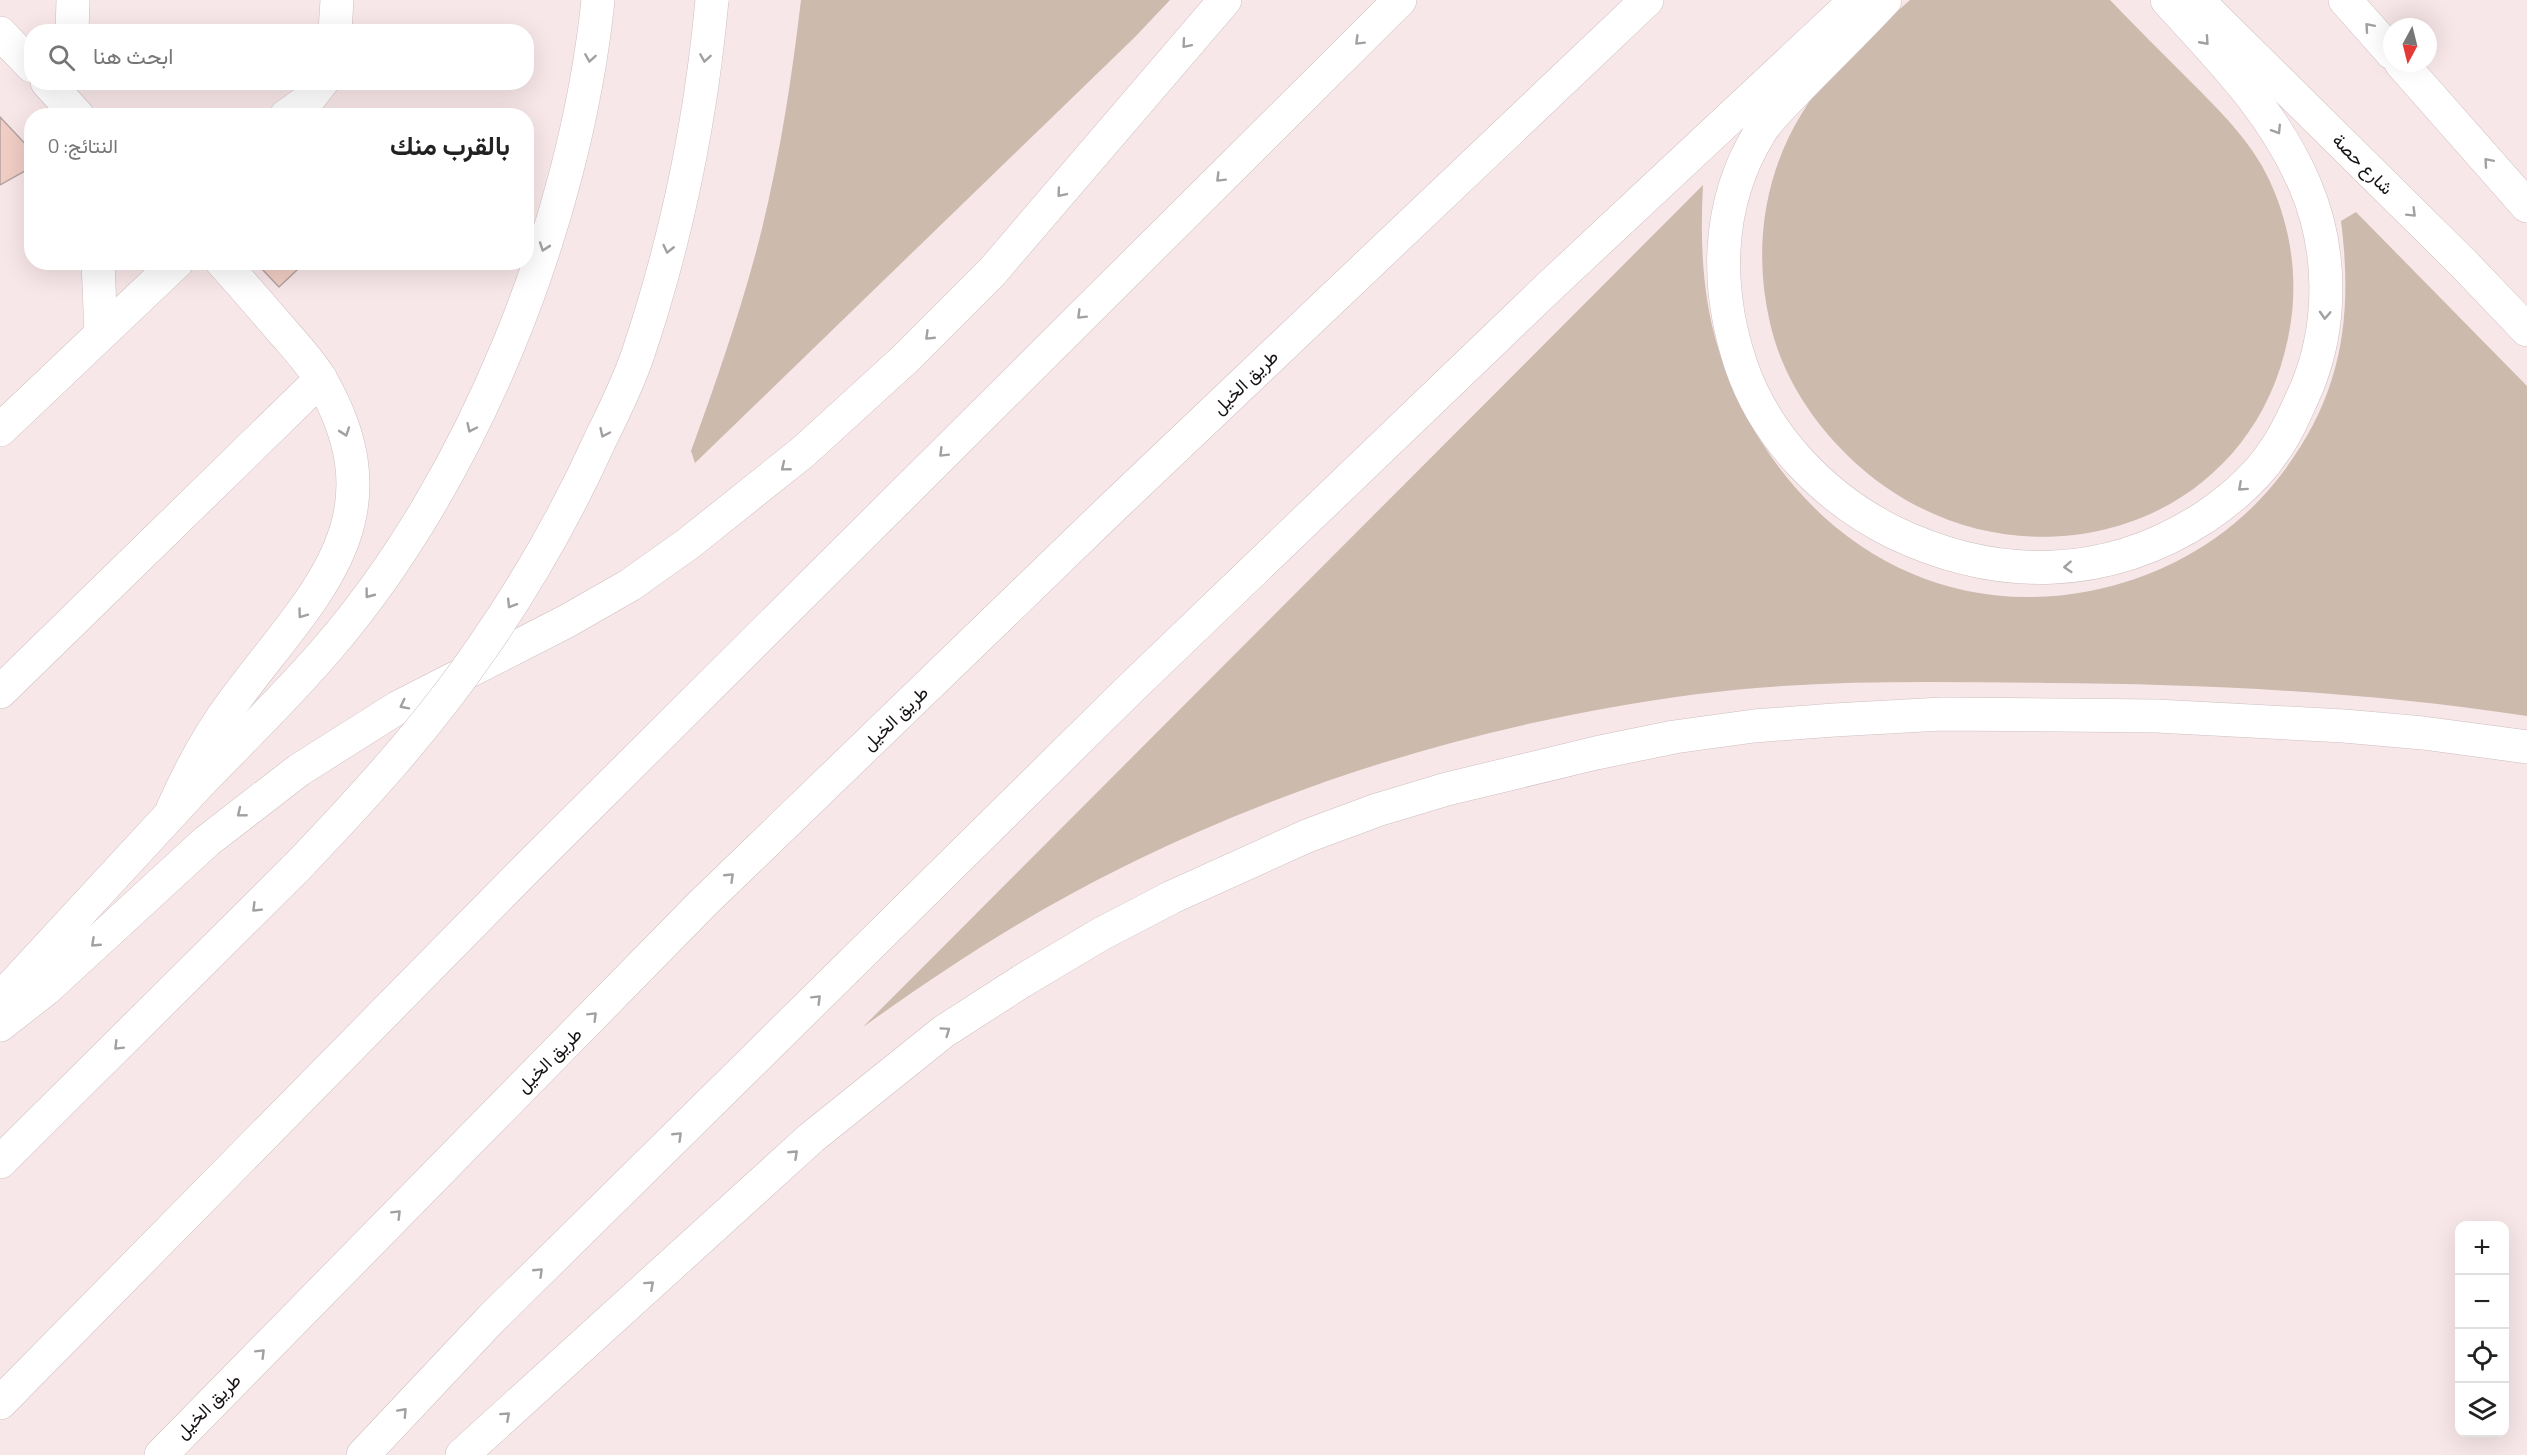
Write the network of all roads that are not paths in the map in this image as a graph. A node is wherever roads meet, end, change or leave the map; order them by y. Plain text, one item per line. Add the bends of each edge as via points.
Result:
1 (73, 0) edge
2 (337, 0) edge
3 (598, 0) edge
4 (712, 0) edge
5 (1225, 0) edge
6 (1400, 0) edge
7 (1647, 0) edge
8 (1856, 0) edge
9 (1885, 0) edge
10 (2168, 0) edge
11 (2197, 0) edge
12 (2345, 0) edge
13 (72, 24) edge
14 (336, 24) edge
15 (0, 33) edge
16 (2383, 43) edge
17 (24, 58) edge
18 (2409, 72) edge
19 (2254, 76) junction
20 (55, 90) edge
21 (316, 90) edge
22 (73, 105) edge
23 (297, 108) edge
24 (2527, 206) edge
25 (98, 270) edge
26 (169, 270) edge
27 (229, 270) edge
28 (2527, 330) edge
29 (101, 334) junction
30 (321, 379) junction
31 (1, 428) edge
32 (0, 692) edge
33 (2527, 747) edge
34 (170, 815) junction
35 (0, 999) edge
36 (0, 1025) edge
37 (0, 1162) edge
38 (0, 1403) edge
39 (161, 1455) edge
40 (363, 1455) edge
41 (462, 1455) edge

1 - 13 main road
2 - 14 main road
3 -> 34 main road via 566,177 523,307 468,433 408,540 328,648
4 -> 37 main road, bridge via 696,121 662,276 636,358 592,458 540,555 481,650 394,761 297,867
5 -> 36 main road via 992,272 803,452 630,585 397,708 299,770 207,841 46,989
6 -> 38 main road via 520,876
39 -> 7 main road, طريق الخيل via 703,903
40 -> 8 main road via 491,1319 1129,690 1549,287
19 -> 9 main road via 2265,111 2307,189 2327,280 2324,327 2313,372 2295,415 2273,454 2247,482 2202,519 2151,546 2115,559 2077,566 1999,566 1925,545 1875,523 1847,505 1805,468 1756,401 1728,319 1724,239 1732,192 1750,149 1762,128 1787,100
10 -> 19 main road
11 - 19 main road, شارع حصة
16 -> 12 main road
15 - 17 main road
24 -> 18 main road
19 -> 28 main road, شارع حصة via 2455,255
20 - 22 main road
21 - 23 main road
25 - 29 main road
26 - 29 main road
27 - 30 main road
29 - 31 main road
30 - 32 main road
30 -> 34 main road via 340,419 353,462 352,507 347,529 310,603 215,728
41 -> 33 main road via 811,1138 943,1032 1131,918 1240,865 1377,810 1447,789 1674,737 1754,726 1942,714 2157,716 2344,726
34 - 35 main road

